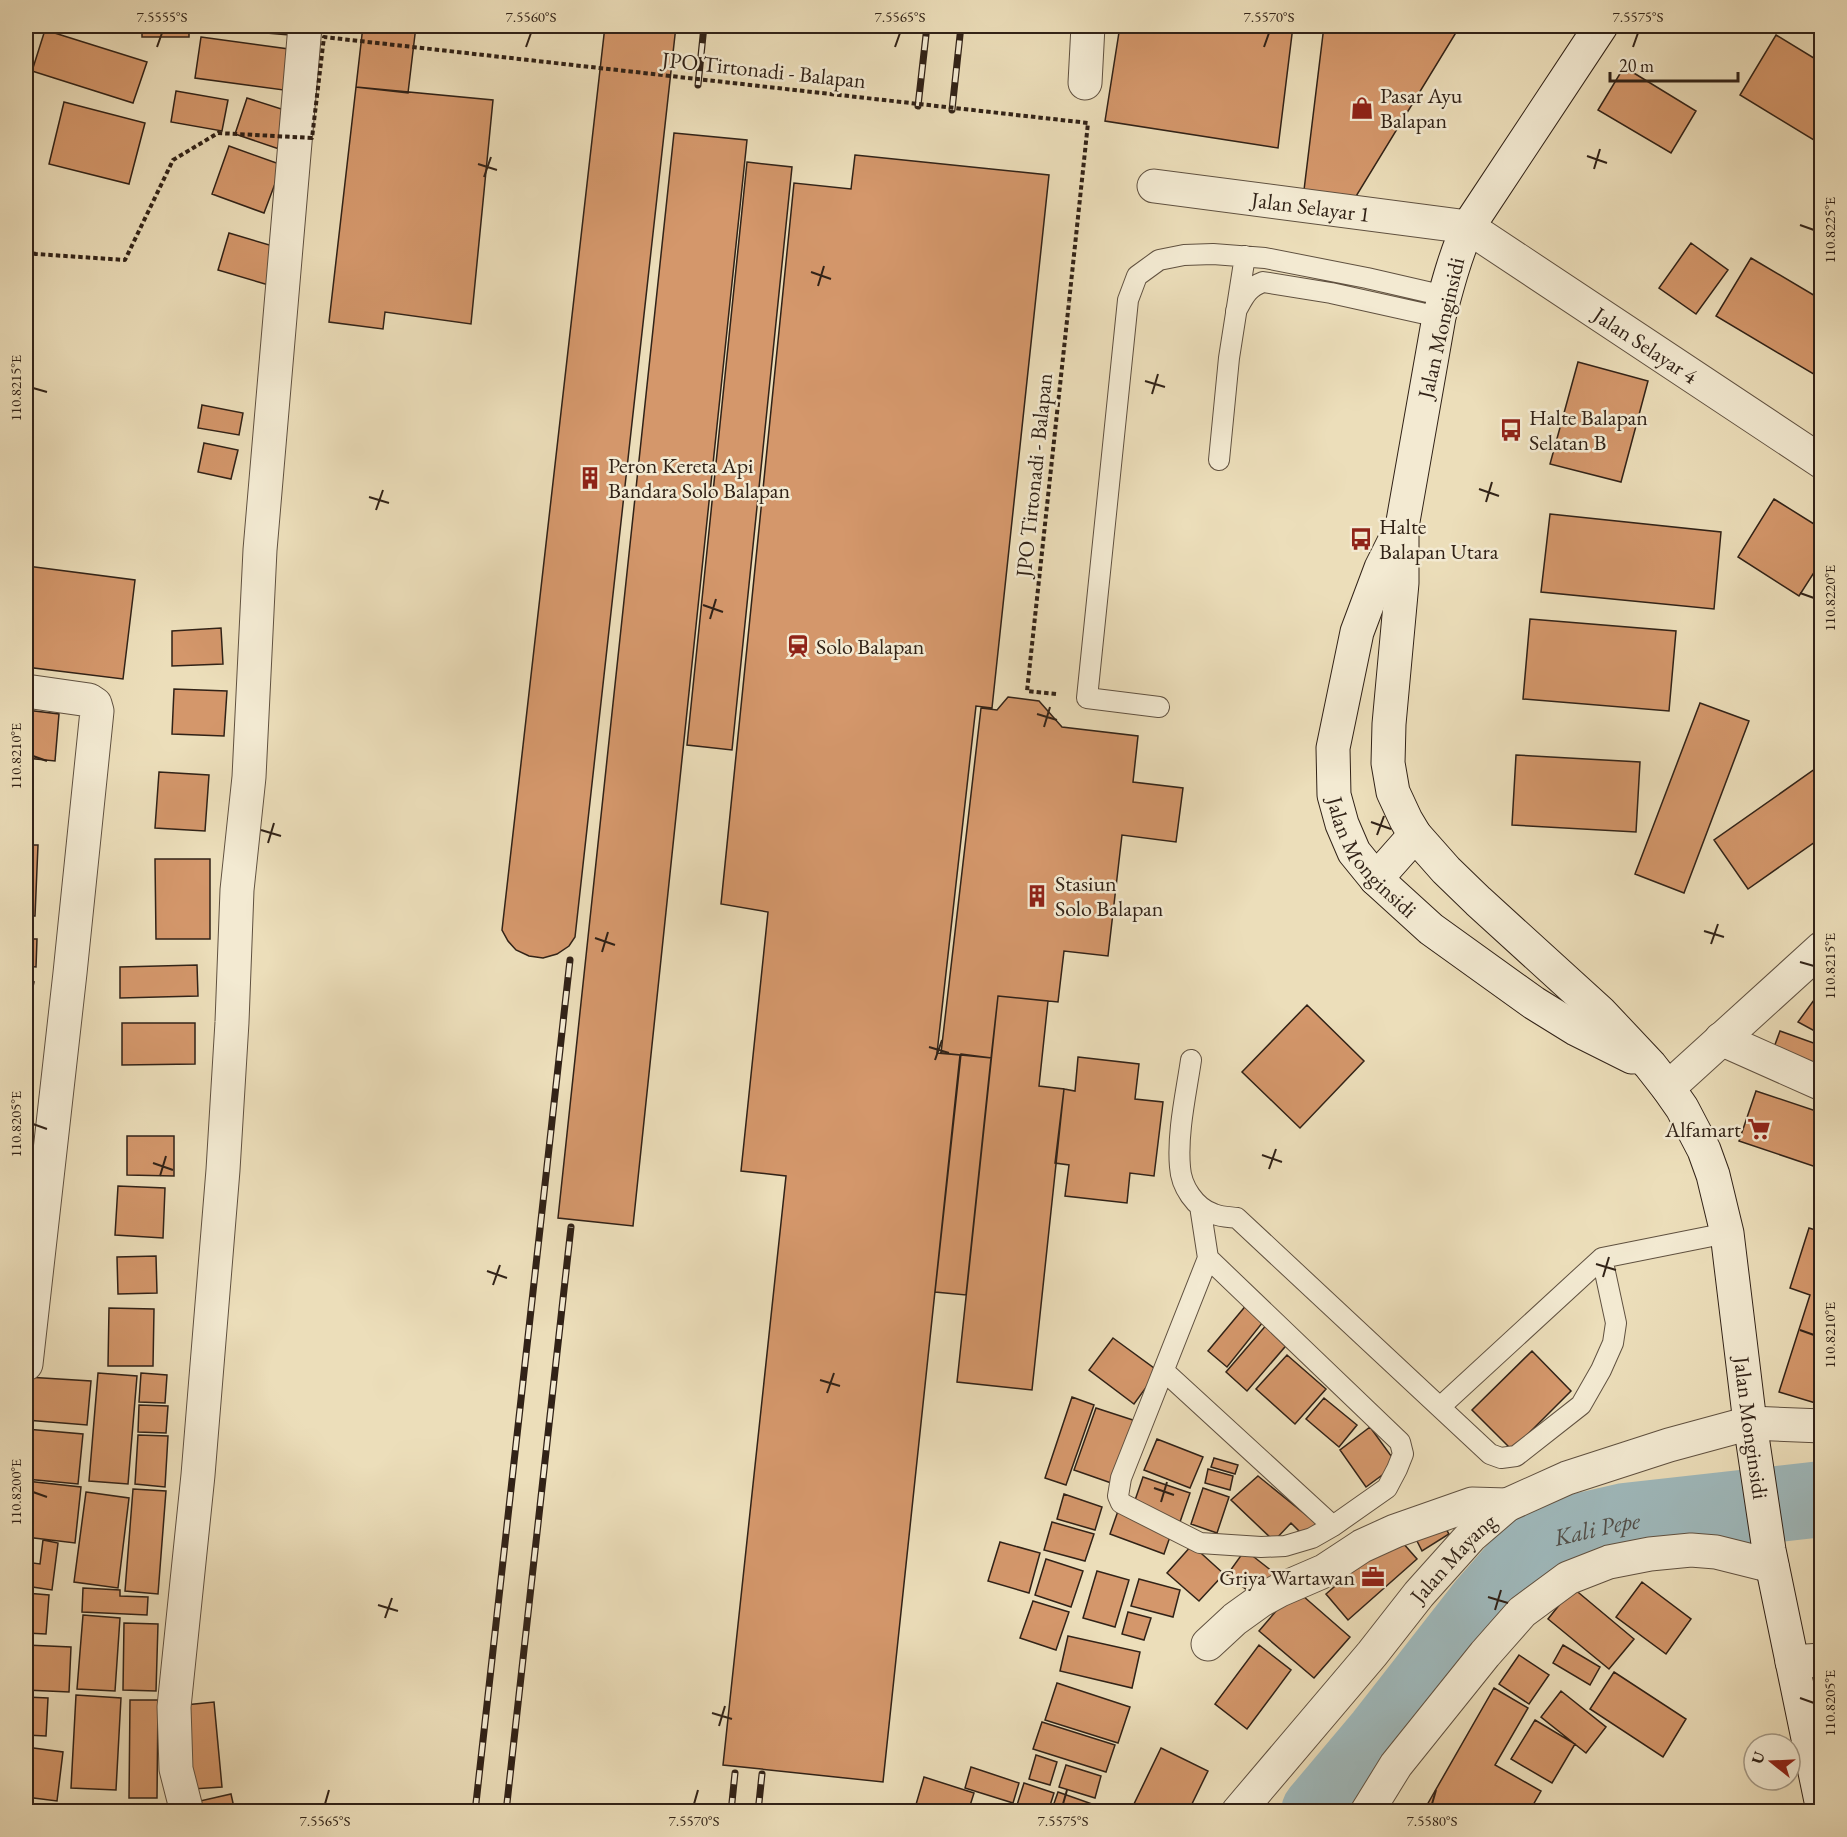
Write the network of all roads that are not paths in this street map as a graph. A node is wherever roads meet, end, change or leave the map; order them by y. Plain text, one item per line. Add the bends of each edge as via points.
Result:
1 (304, 26) edge
2 (1088, 26) edge
3 (1601, 26) edge
4 (1085, 83) dead end
5 (1154, 186) dead end
6 (1468, 227) junction
7 (1245, 256) junction
8 (1442, 307) junction
9 (1236, 311) junction
10 (1219, 460) dead end
11 (1821, 462) edge
12 (1402, 527) junction
13 (26, 691) edge
14 (1160, 706) dead end
15 (1415, 835) junction
16 (1376, 879) junction
17 (1821, 948) edge
18 (1721, 1039) junction
19 (1191, 1060) dead end
20 (1659, 1076) junction
21 (1821, 1084) edge
22 (1200, 1206) junction
23 (1727, 1233) junction
24 (1208, 1258) junction
25 (1602, 1258) junction
26 (26, 1364) edge
27 (1164, 1371) junction
28 (1440, 1407) junction
29 (1821, 1426) edge
30 (1752, 1435) junction
31 (1507, 1505) junction
32 (1333, 1526) junction
33 (1771, 1558) junction
34 (1208, 1644) dead end
35 (1807, 1661) edge
36 (1821, 1806) edge
37 (187, 1812) edge
38 (1238, 1812) edge
39 (1367, 1812) edge

1 - 37 street via 260,550 223,1170 174,1707 176,1768
2 - 4 street
3 - 6 street, Jalan Monginsidi
5 - 6 street, Jalan Selayar 1
6 - 8 street, Jalan Monginsidi
6 - 11 street, Jalan Selayar 4
7 - 8 lane via 1367,278
7 - 9 lane
7 - 14 lane via 1184,255 1159,260 1137,276 1128,300 1087,698
8 - 9 lane via 1263,282 1252,286
8 - 12 street, Jalan Monginsidi
9 - 10 lane
12 - 15 street, Jalan Monginsidi via 1402,584 1389,763 1393,792
12 - 16 street, Jalan Monginsidi via 1381,568 1357,632 1333,748 1334,795 1342,824 1354,852
13 - 26 street via 89,700 97,711
15 - 16 street
15 - 20 street, Jalan Monginsidi via 1478,902 1601,1013
16 - 20 street, Jalan Monginsidi via 1431,929 1534,1004
17 - 18 street
18 - 20 street
18 - 21 street
19 - 22 lane via 1180,1169 1189,1194
20 - 23 street, Jalan Monginsidi via 1704,1150
22 - 24 lane
22 - 28 lane via 1213,1214 1237,1218
23 - 25 lane
23 - 30 street, Jalan Monginsidi
24 - 27 lane
24 - 32 lane via 1400,1442 1403,1454 1387,1488
25 - 28 lane
25 - 28 lane via 1616,1323 1613,1343 1581,1405 1516,1456 1501,1458 1490,1454
27 - 32 lane
27 - 32 lane via 1121,1478 1121,1503 1200,1543 1285,1545 1312,1538
29 - 30 street, Jalan Mayang
30 - 31 street, Jalan Mayang via 1669,1445 1567,1478
30 - 33 street, Jalan Monginsidi
31 - 34 street via 1472,1504 1362,1546 1324,1571 1260,1601
31 - 38 street, Jalan Mayang via 1471,1536 1419,1594
33 - 35 street, Jalan Monginsidi
33 - 39 street via 1691,1550 1650,1554 1609,1562 1568,1578 1522,1612 1485,1654 1396,1765
35 - 36 street, Jalan Monginsidi

